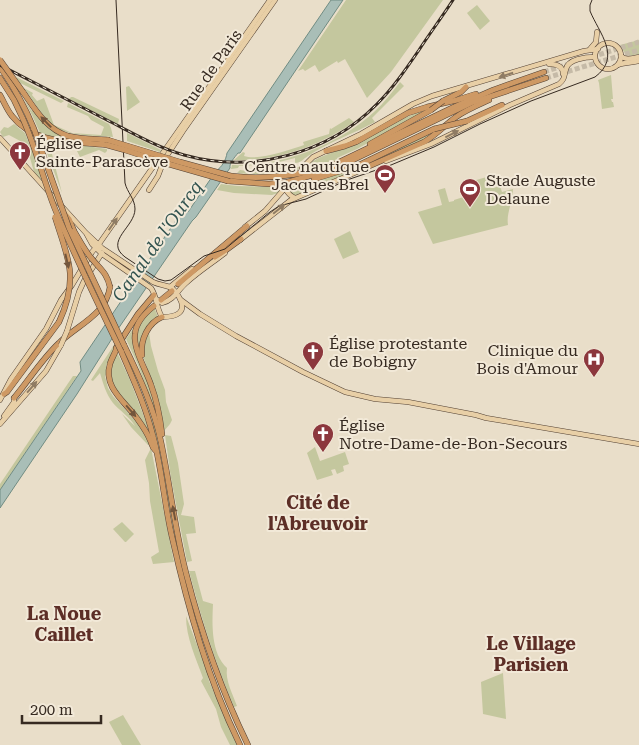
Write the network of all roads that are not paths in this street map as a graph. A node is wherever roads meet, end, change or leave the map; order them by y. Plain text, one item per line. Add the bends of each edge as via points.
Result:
1 (270, 0) edge
2 (275, 0) edge
3 (597, 32) dead end
4 (598, 49) junction
5 (584, 51) junction
6 (621, 56) junction
7 (595, 57) junction
8 (639, 57) edge
9 (0, 60) edge
10 (639, 61) edge
11 (546, 63) junction
12 (617, 65) junction
13 (0, 67) edge
14 (544, 72) tunnel mouth
15 (0, 78) edge
16 (546, 78) tunnel mouth
17 (466, 87) junction
18 (549, 88) junction
19 (493, 90) junction
20 (506, 92) junction
21 (0, 96) edge
22 (525, 98) junction
23 (502, 105) joint
24 (0, 138) edge
25 (108, 142) junction
26 (326, 151) junction
27 (166, 153) junction
28 (347, 158) junction
29 (302, 168) tunnel mouth
30 (358, 171) junction
31 (229, 178) junction
32 (286, 185) junction
33 (149, 190) dead end
34 (295, 198) junction
35 (54, 206) junction
36 (64, 213) junction
37 (247, 226) junction
38 (241, 239) junction
39 (100, 249) junction
40 (171, 290) junction
41 (156, 300) junction
42 (181, 300) junction
43 (182, 310) junction
44 (54, 312) junction
45 (200, 314) junction
46 (72, 316) junction
47 (162, 317) junction
48 (118, 351) junction
49 (144, 367) junction
50 (4, 394) junction
51 (14, 398) junction
52 (0, 400) edge
53 (0, 417) edge
54 (0, 423) edge
55 (161, 442) junction
56 (639, 444) edge
57 (157, 452) junction
58 (180, 561) junction
59 (183, 573) junction
60 (240, 745) edge
61 (248, 745) edge

1 - 27 main road, Rue de Paris
2 - 27 main road, Rue de Paris
3 - 5 main road via 596,44
4 - 5 main road
4 - 6 main road via 604,44 612,44 619,49
4 - 7 main road
5 - 11 main road
6 - 8 main road via 629,59
6 - 12 main road
7 - 12 main road via 604,68
7 - 18 main road via 570,63 562,82
25 -> 9 highway, bridge via 70,136 52,128
10 - 12 main road
11 -> 17 main road
11 - 18 main road via 558,65 563,72 561,80
13 - 36 highway, bridge via 29,117
14 - 19 highway
15 - 35 highway, bridge via 32,140
16 - 20 highway
17 - 26 main road via 412,104
17 - 28 highway, bridge
18 - 22 main road
19 - 26 highway via 418,109 356,142
19 - 28 highway
20 - 30 highway via 457,116 424,142
20 - 32 highway via 471,103 334,169
21 - 25 highway via 11,116 38,136
22 - 23 main road
30 -> 22 main road via 431,144
23 - 32 highway, bridge via 468,121 434,129 357,166
24 - 39 main road
25 - 31 highway, bridge via 174,166
26 - 29 main road via 313,157
27 - 33 main road
39 -> 27 main road via 137,189
28 - 31 highway via 331,166 286,177
30 - 34 main road
31 - 32 highway
32 - 34 main road via 287,192
32 - 37 main road
38 -> 34 main road
35 - 48 highway, bridge
35 -> 50 highway, bridge via 70,273 65,310
36 - 51 highway, bridge via 108,279 109,295 98,311 48,354
36 - 55 highway, bridge via 144,388
37 - 38 highway via 179,285
37 - 40 main road
38 - 40 main road via 184,285
39 - 40 main road
39 - 41 main road via 150,287
39 - 44 main road via 92,252
39 - 46 main road via 78,292
40 - 41 highway
40 - 41 main road
40 - 42 main road
41 - 47 main road
41 - 48 highway
41 - 48 highway via 138,314 116,348
41 - 49 highway via 140,320 134,336
42 - 43 main road
42 - 45 main road
43 - 45 main road
43 - 47 main road via 176,315
44 - 46 main road via 64,306
44 - 50 main road
45 - 56 main road via 272,356 345,392
54 -> 46 main road, bridge via 46,371
47 - 49 highway via 153,323 143,340
48 - 57 highway via 138,389
48 -> 57 highway via 110,364 110,383 136,416
49 - 55 highway via 159,410
50 - 52 main road
51 - 53 main road
51 - 54 main road
58 -> 55 highway
57 - 58 highway
58 - 59 highway
59 - 60 highway via 187,601 209,670
59 - 61 highway via 215,669

